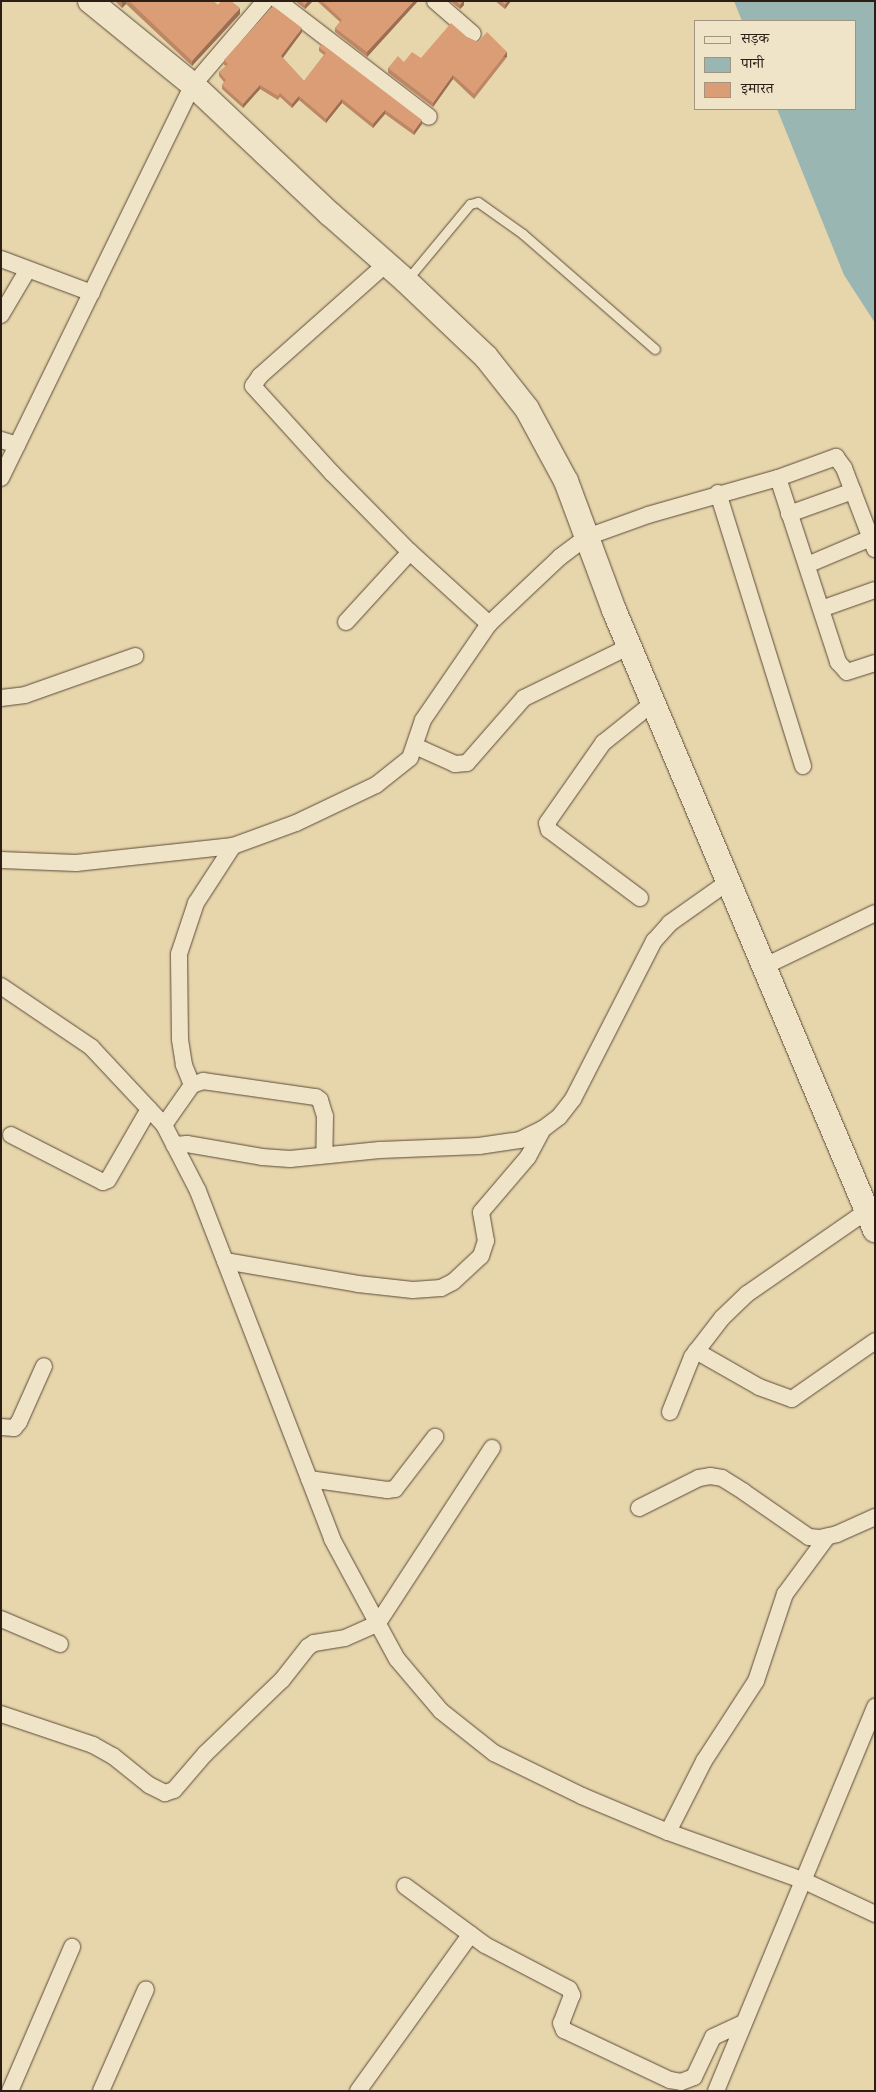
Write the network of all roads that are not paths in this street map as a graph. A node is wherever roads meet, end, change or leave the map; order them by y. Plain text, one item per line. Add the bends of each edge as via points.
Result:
1 (90, 1) edge
2 (265, 1) edge
3 (278, 1) edge
4 (435, 1) edge
5 (473, 34) dead end
6 (193, 85) junction
7 (429, 117) dead end
8 (1, 259) edge
9 (386, 264) junction
10 (27, 271) junction
11 (406, 281) junction
12 (92, 293) junction
13 (1, 315) edge
14 (656, 349) dead end
15 (1, 440) edge
16 (17, 445) junction
17 (1, 478) edge
18 (778, 478) junction
19 (853, 491) junction
20 (718, 493) junction
21 (789, 514) junction
22 (587, 537) junction
23 (873, 544) edge
24 (410, 552) junction
25 (807, 566) junction
26 (875, 590) edge
27 (821, 609) junction
28 (346, 622) dead end
29 (489, 624) junction
30 (630, 646) junction
31 (135, 656) dead end
32 (875, 663) edge
33 (1, 698) edge
34 (653, 703) junction
35 (415, 746) junction
36 (803, 766) dead end
37 (233, 846) junction
38 (1, 860) edge
39 (728, 882) junction
40 (640, 898) dead end
41 (875, 913) edge
42 (763, 967) junction
43 (1, 986) edge
44 (192, 1086) junction
45 (149, 1109) junction
46 (164, 1125) junction
47 (543, 1129) junction
48 (11, 1135) dead end
49 (174, 1145) junction
50 (324, 1155) junction
51 (871, 1220) edge
52 (225, 1261) junction
53 (875, 1341) edge
54 (696, 1351) junction
55 (44, 1366) dead end
56 (670, 1412) dead end
57 (1, 1427) edge
58 (435, 1437) dead end
59 (492, 1448) dead end
60 (309, 1479) junction
61 (639, 1508) dead end
62 (875, 1517) edge
63 (826, 1537) junction
64 (1, 1619) edge
65 (378, 1623) junction
66 (60, 1644) dead end
67 (875, 1707) edge
68 (1, 1714) edge
69 (668, 1832) junction
70 (802, 1880) junction
71 (405, 1886) dead end
72 (875, 1914) edge
73 (471, 1934) junction
74 (72, 1948) dead end
75 (146, 1989) dead end
76 (741, 2024) junction
77 (10, 2091) edge
78 (101, 2091) edge
79 (358, 2091) edge
80 (716, 2091) edge

1 - 6 main road
2 - 6 street
3 - 7 street
4 - 5 street
6 - 9 main road
6 - 12 street
8 - 10 street
9 - 11 main road
9 - 24 street via 253,383 332,473
10 - 12 street
10 - 13 street
11 - 14 lane via 470,204 478,202 523,234
11 - 22 main road via 486,357 527,409 566,481
12 - 16 street
15 - 16 street
16 - 17 street
18 - 19 street via 836,457
18 - 20 street
18 - 21 street
19 - 21 street
19 - 23 street
20 - 22 street
20 - 36 street
21 - 25 street
22 - 29 street via 560,557
22 - 30 main road
23 - 25 street
24 - 28 street
24 - 29 street
25 - 27 street
26 - 27 street
27 - 32 street via 842,670 853,671
29 - 35 street via 423,720
30 - 34 main road
30 - 35 street via 524,698 467,763 455,764
31 - 33 street via 25,695
34 - 39 main road
34 - 40 street via 603,744 546,823 549,830
35 - 37 street via 401,768 376,785 296,823
37 - 38 street via 76,863
37 - 44 street via 196,903 179,954 180,1039 184,1065
39 - 42 main road
39 - 47 street via 670,923 654,941 573,1099
41 - 42 street
42 - 51 main road
43 - 45 street via 91,1047
44 - 46 street
44 - 50 street via 203,1081 215,1082 316,1097 325,1116
45 - 46 street
45 - 48 street via 108,1180 103,1182
46 - 49 street
47 - 50 street via 520,1140 479,1146
47 - 52 street via 528,1157 481,1212 486,1242 481,1256 453,1282 441,1288 413,1290 358,1284
49 - 50 street via 196,1145 262,1157
49 - 52 street via 198,1191
51 - 54 street via 747,1294 722,1318
52 - 60 street
53 - 54 street via 792,1399 759,1387
54 - 56 street
55 - 57 street via 19,1422 14,1428
58 - 60 street via 395,1489
59 - 65 street
60 - 65 street via 332,1539
61 - 63 street via 699,1478 710,1476 722,1478 809,1537
62 - 63 street
63 - 69 street via 785,1594 756,1681 704,1761
64 - 66 street
65 - 68 street via 345,1638 314,1643 282,1680 168,1792 136,1776 106,1751
65 - 69 street via 396,1659 441,1711 494,1753 582,1796
67 - 70 street
69 - 70 street
70 - 72 street
70 - 76 street
71 - 73 street
73 - 76 street via 569,1988 572,1995 561,2023 564,2030 670,2080 681,2082 694,2078 713,2037
73 - 79 street
74 - 77 street
75 - 78 street
76 - 80 street

